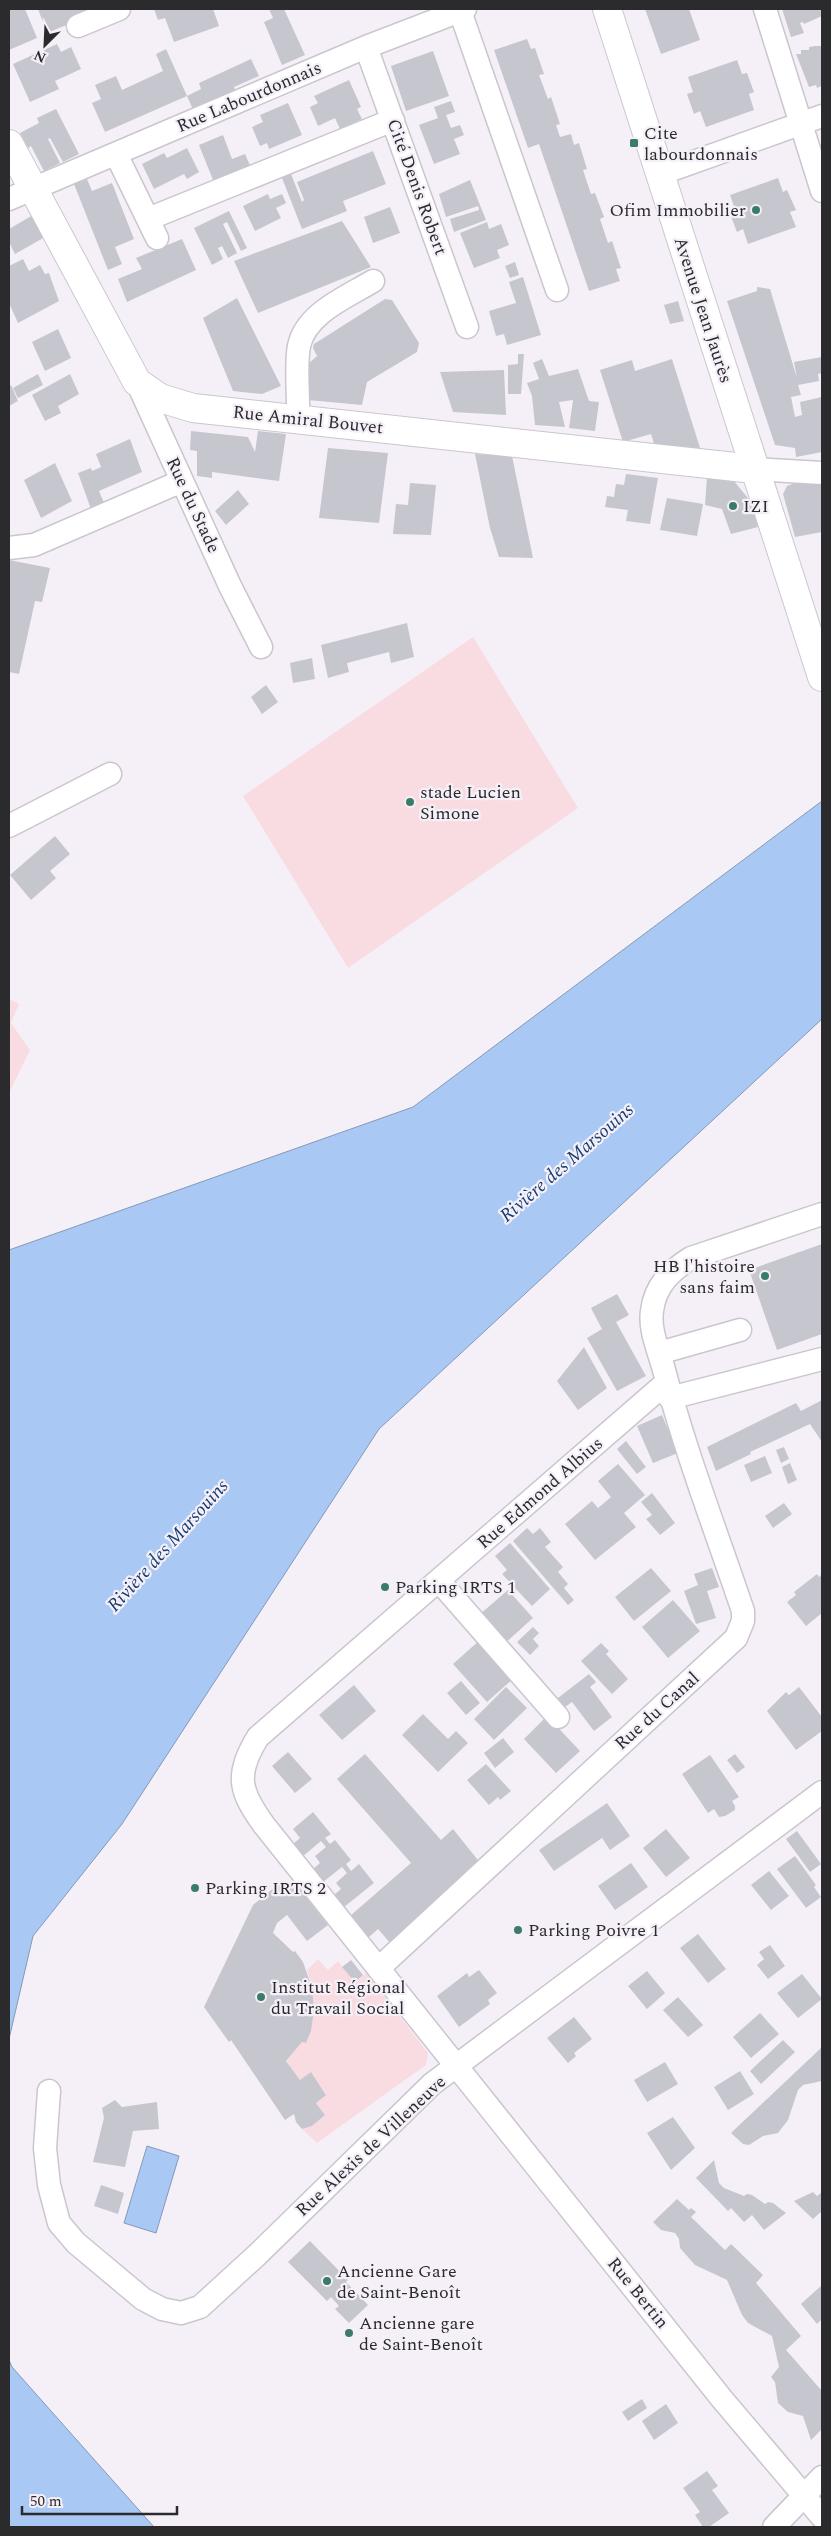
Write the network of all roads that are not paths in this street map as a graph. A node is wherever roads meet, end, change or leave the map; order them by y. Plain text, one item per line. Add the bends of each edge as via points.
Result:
1 (119, 9) edge
2 (606, 9) edge
3 (764, 9) edge
4 (463, 10) edge
5 (78, 26) dead end
6 (366, 47) junction
7 (822, 116) edge
8 (393, 120) junction
9 (800, 123) junction
10 (9, 144) edge
11 (116, 154) junction
12 (660, 174) junction
13 (34, 188) junction
14 (822, 191) edge
15 (9, 198) edge
16 (373, 281) dead end
17 (557, 290) dead end
18 (467, 327) dead end
19 (137, 382) junction
20 (298, 419) junction
21 (754, 469) junction
22 (822, 474) edge
23 (182, 482) junction
24 (9, 548) edge
25 (261, 647) dead end
26 (822, 677) edge
27 (110, 774) dead end
28 (9, 826) edge
29 (822, 1214) edge
30 (740, 1330) dead end
31 (659, 1353) junction
32 (822, 1359) edge
33 (668, 1390) junction
34 (439, 1581) junction
35 (558, 1717) dead end
36 (822, 1792) edge
37 (250, 1807) joint
38 (380, 1967) junction
39 (457, 2067) junction
40 (49, 2091) dead end
41 (822, 2477) edge
42 (803, 2495) junction
43 (822, 2517) edge
44 (774, 2527) edge

1 - 5 street
2 - 12 main road, Avenue Jean Jaurès
3 - 9 street
4 - 6 street, Rue Labourdonnais
4 - 17 street
6 - 8 street, Cité Denis Robert
6 - 11 street, Rue Labourdonnais
7 - 9 street
8 - 11 street via 152,229
8 - 18 street, Cité Denis Robert
9 - 12 street
9 - 14 street
10 - 13 main road, Rue Amiral Bouvet
11 - 13 street, Rue Labourdonnais
12 - 21 main road, Avenue Jean Jaurès
13 - 15 street, Rue Labourdonnais
13 - 19 main road, Rue Amiral Bouvet
16 - 20 street via 318,315 306,329 299,345
19 - 20 main road, Rue Amiral Bouvet via 160,398 176,404
19 - 23 street, Rue du Stade
20 - 21 main road, Rue Amiral Bouvet
21 - 22 street
21 - 26 main road, Avenue Jean Jaurès
23 - 24 street via 34,545
23 - 25 street, Rue du Stade
27 - 28 street
29 - 31 street via 691,1258 674,1268 654,1297 651,1312
30 - 31 street
31 - 33 street
32 - 33 street
33 - 34 street, Rue Edmond Albius
33 - 38 street, Rue du Canal via 743,1611 740,1629 729,1646
34 - 35 street
34 - 37 street, Rue Edmond Albius via 258,1737 243,1767 245,1796
36 - 39 street, Rue Alexis de Villeneuve
37 - 38 street, Rue Bertin
38 - 39 street, Rue Bertin
39 - 40 street, Rue Alexis de Villeneuve via 432,2084 214,2296 200,2307 181,2313 162,2309 144,2299 76,2243 58,2223 44,2148
39 - 42 street, Rue Bertin via 722,2399
41 - 42 street
42 - 43 street, Rue Bertin
42 - 44 street

